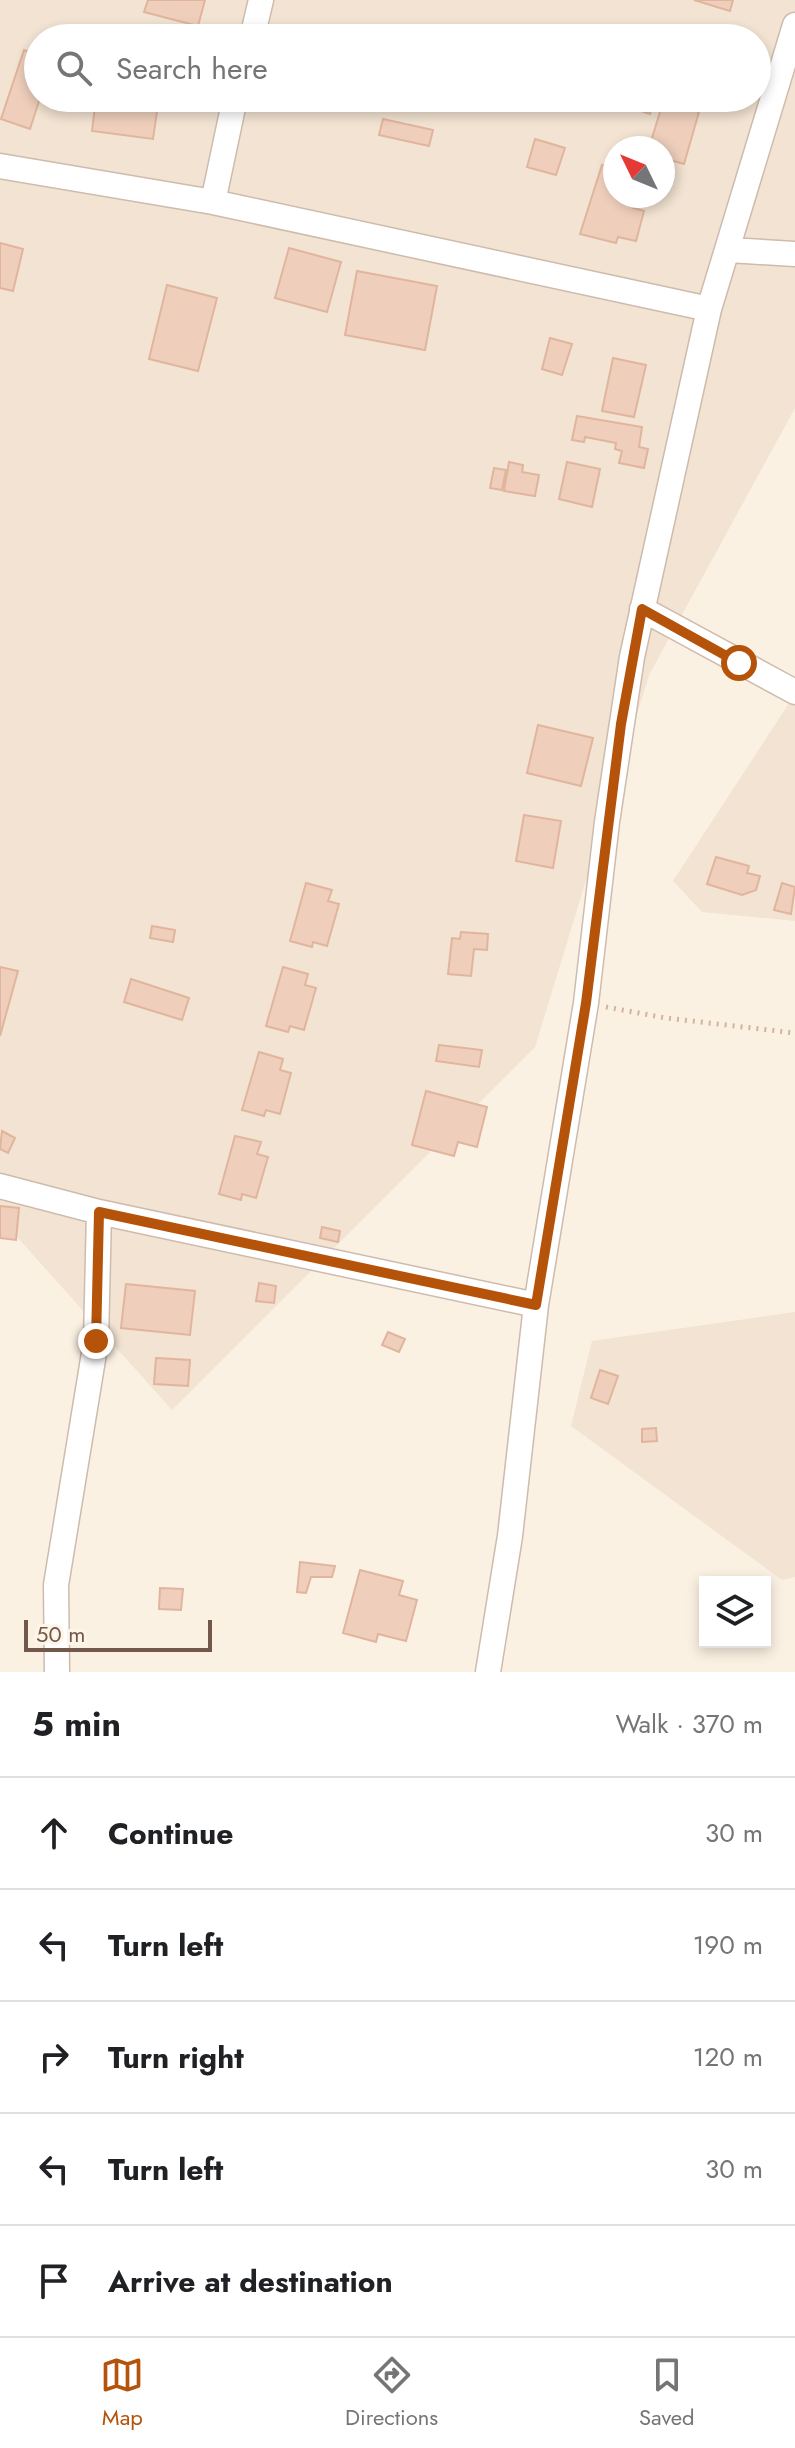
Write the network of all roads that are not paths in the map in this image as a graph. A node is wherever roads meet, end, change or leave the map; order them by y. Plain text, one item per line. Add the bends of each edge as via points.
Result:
1 (261, 0) edge
2 (255, 24) edge
3 (795, 25) edge
4 (771, 97) edge
5 (232, 112) edge
6 (766, 112) edge
7 (0, 166) edge
8 (213, 202) junction
9 (729, 250) junction
10 (795, 254) edge
11 (709, 309) junction
12 (642, 609) junction
13 (795, 692) edge
14 (0, 1186) edge
15 (99, 1212) junction
16 (536, 1305) junction
17 (57, 1672) edge
18 (488, 1672) edge

1 - 2 street
3 - 4 street
5 - 8 street
6 - 9 street
7 - 8 street
8 - 11 street
9 - 10 street
9 - 11 street
11 - 12 street
12 - 13 street
12 - 16 street
14 - 15 street
15 - 16 street
15 - 17 street via 96,1341 56,1585
16 - 18 street via 510,1536

